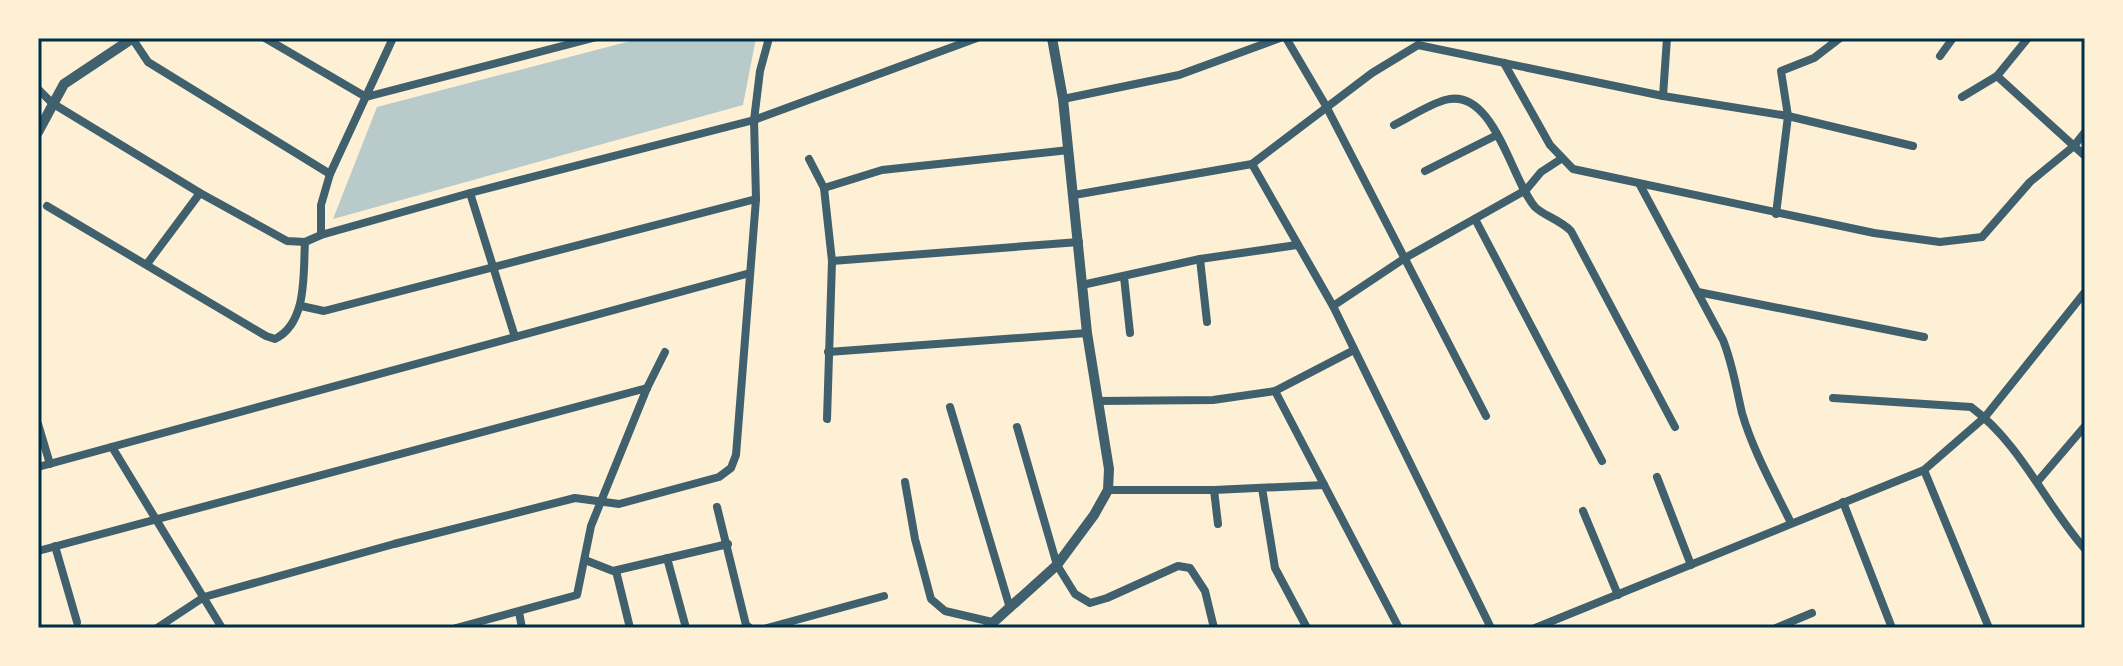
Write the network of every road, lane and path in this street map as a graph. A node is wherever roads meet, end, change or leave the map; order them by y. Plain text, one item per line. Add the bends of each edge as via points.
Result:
1 (132, 38) edge
2 (265, 38) edge
3 (393, 38) edge
4 (593, 38) edge
5 (769, 38) edge
6 (977, 38) edge
7 (1052, 38) edge
8 (1280, 38) edge
9 (1286, 38) edge
10 (1667, 38) edge
11 (1840, 38) edge
12 (1953, 38) edge
13 (2028, 38) edge
14 (1940, 56) dead end
15 (1504, 63) junction
16 (1997, 76) junction
17 (38, 89) edge
18 (1663, 96) junction
19 (366, 97) junction
20 (1962, 97) dead end
21 (1063, 99) junction
22 (52, 103) junction
23 (1326, 106) junction
24 (1788, 116) junction
25 (754, 120) junction
26 (1394, 125) dead end
27 (38, 132) edge
28 (2085, 132) edge
29 (1497, 135) junction
30 (1913, 146) dead end
31 (2074, 146) junction
32 (1069, 150) junction
33 (2085, 156) edge
34 (809, 159) dead end
35 (1561, 159) junction
36 (1252, 164) junction
37 (1425, 171) dead end
38 (330, 174) junction
39 (1640, 185) junction
40 (824, 188) junction
41 (1526, 190) junction
42 (200, 193) junction
43 (470, 193) junction
44 (1074, 195) junction
45 (756, 199) junction
46 (47, 206) dead end
47 (1776, 214) junction
48 (1475, 219) junction
49 (321, 235) junction
50 (305, 242) junction
51 (1079, 242) junction
52 (1297, 245) junction
53 (1405, 258) junction
54 (1200, 259) junction
55 (832, 261) junction
56 (147, 264) junction
57 (495, 266) junction
58 (750, 273) junction
59 (1124, 277) junction
60 (1082, 285) junction
61 (1698, 292) junction
62 (2085, 292) edge
63 (301, 306) junction
64 (1333, 306) junction
65 (1207, 322) dead end
66 (1087, 333) junction
67 (1130, 333) dead end
68 (515, 337) junction
69 (1924, 337) dead end
70 (1354, 350) junction
71 (665, 352) dead end
72 (828, 352) junction
73 (647, 388) junction
74 (1275, 391) junction
75 (1833, 398) dead end
76 (1099, 401) junction
77 (950, 407) dead end
78 (1486, 416) dead end
79 (1985, 417) junction
80 (827, 419) dead end
81 (38, 424) edge
82 (2085, 426) edge
83 (1017, 427) dead end
84 (1675, 427) dead end
85 (112, 447) junction
86 (1602, 461) dead end
87 (50, 464) junction
88 (38, 467) edge
89 (1924, 470) junction
90 (1657, 477) dead end
91 (2038, 481) junction
92 (905, 482) dead end
93 (1324, 485) junction
94 (1262, 488) junction
95 (1108, 490) junction
96 (1214, 490) junction
97 (1843, 502) junction
98 (600, 503) junction
99 (717, 507) dead end
100 (1583, 511) dead end
101 (157, 518) junction
102 (1791, 523) junction
103 (1218, 524) dead end
104 (728, 544) junction
105 (55, 546) junction
106 (2085, 549) edge
107 (38, 551) edge
108 (667, 558) junction
109 (585, 560) junction
110 (1057, 565) junction
111 (1691, 565) junction
112 (616, 571) junction
113 (1618, 595) junction
114 (884, 596) dead end
115 (204, 597) junction
116 (1010, 608) junction
117 (519, 612) junction
118 (1812, 613) dead end
119 (77, 622) dead end
120 (989, 625) edge
121 (157, 628) edge
122 (222, 628) edge
123 (456, 628) edge
124 (522, 628) edge
125 (630, 628) edge
126 (686, 628) edge
127 (750, 628) edge
128 (767, 628) edge
129 (1214, 628) edge
130 (1307, 628) edge
131 (1399, 628) edge
132 (1491, 628) edge
133 (1535, 628) edge
134 (1776, 628) edge
135 (1892, 628) edge
136 (1989, 628) edge

1 - 22 street via 64,84
1 - 38 street via 148,62
2 - 19 street
3 - 19 street
4 - 19 street
5 - 25 street
6 - 25 street
7 - 21 street
8 - 21 street via 1179,75
9 - 23 street
10 - 18 street
11 - 24 street via 1814,58 1781,71
12 - 14 street
13 - 16 street
15 - 18 street
15 - 23 street via 1418,45
15 - 35 street
16 - 20 street
16 - 31 street
17 - 22 street
18 - 24 street
19 - 38 street
21 - 32 street
22 - 27 street
22 - 42 street
23 - 36 street
23 - 53 street
24 - 30 street
24 - 47 street
25 - 43 street
25 - 45 street
26 - 29 street via 1445,100 1463,99 1478,106
28 - 31 street
29 - 37 street
29 - 41 street
31 - 33 street
31 - 47 street via 2030,182 1982,237 1940,242
32 - 40 street via 882,170
32 - 44 street
34 - 40 street
35 - 39 street via 1573,169
35 - 41 street
36 - 44 street
36 - 52 street
38 - 49 street via 321,205
39 - 47 street
39 - 61 street
40 - 55 street
41 - 48 street
41 - 84 street via 1536,208 1571,231
42 - 50 street via 287,241
42 - 56 street
43 - 49 street
43 - 57 street
44 - 51 street
45 - 57 street
45 - 58 street
46 - 56 street
48 - 53 street
48 - 86 street
49 - 50 street
50 - 63 street
51 - 55 street
51 - 60 street
52 - 54 street
52 - 64 street
53 - 64 street
53 - 78 street
54 - 59 street
54 - 65 street
55 - 72 street
56 - 63 street via 275,339 284,335
57 - 63 street via 324,311
57 - 68 street
58 - 68 street
58 - 98 street via 731,468 719,477 619,504
59 - 60 street
59 - 67 street
60 - 66 street
61 - 69 street
61 - 102 street via 1734,367 1756,450
62 - 79 street
64 - 70 street
66 - 72 street
66 - 76 street
68 - 85 street
70 - 74 street
70 - 132 street
71 - 73 street
72 - 80 street
73 - 98 street
73 - 101 street
74 - 76 street via 1213,400
74 - 93 street
75 - 79 street via 1971,407
76 - 95 street
77 - 116 street
79 - 89 street
79 - 91 street
81 - 87 street
82 - 91 street
83 - 110 street
85 - 87 street
85 - 101 street
87 - 88 street
89 - 97 street
89 - 136 street
90 - 111 street
91 - 106 street via 2064,526
92 - 120 street via 931,599 945,611
93 - 94 street
93 - 131 street
94 - 96 street
94 - 130 street via 1275,568
95 - 96 street
95 - 110 street
96 - 103 street
97 - 102 street
97 - 135 street
98 - 109 street
98 - 115 street via 575,498
99 - 104 street
100 - 113 street
101 - 105 street
101 - 115 street
102 - 111 street
104 - 108 street
104 - 127 street
105 - 107 street
105 - 119 street
108 - 112 street
108 - 126 street
109 - 112 street
109 - 117 street via 577,595
110 - 116 street
110 - 129 street via 1075,594 1090,603 1178,566 1190,568 1205,591
111 - 113 street
112 - 125 street
113 - 133 street
114 - 128 street
115 - 121 street
115 - 122 street
116 - 120 street
117 - 123 street
117 - 124 street
118 - 134 street

